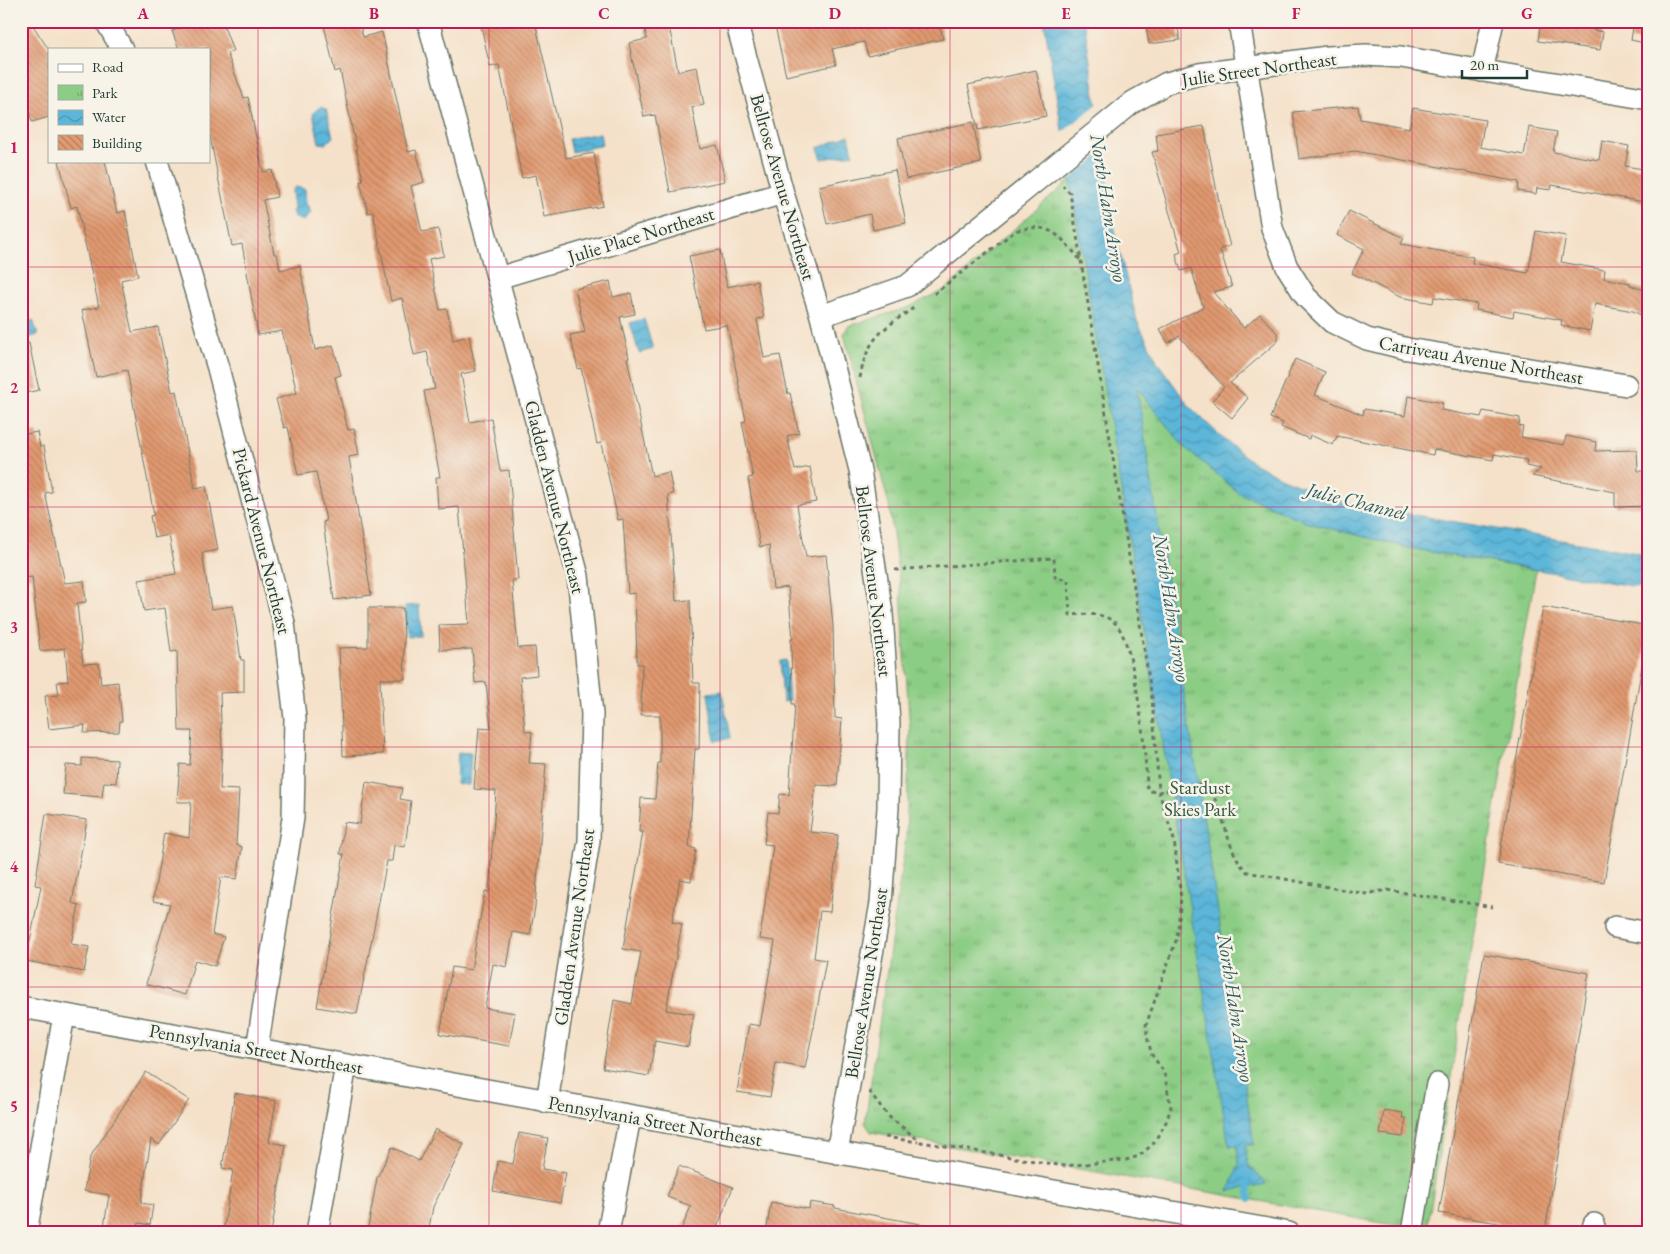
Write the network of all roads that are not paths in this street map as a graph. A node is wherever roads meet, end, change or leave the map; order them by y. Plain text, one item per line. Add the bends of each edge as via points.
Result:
1 (106, 21) edge
2 (428, 21) edge
3 (736, 21) edge
4 (1239, 21) edge
5 (1493, 21) edge
6 (121, 48) edge
7 (1246, 68) junction
8 (1482, 71) junction
9 (1649, 99) edge
10 (157, 162) edge
11 (783, 193) junction
12 (498, 278) junction
13 (821, 316) junction
14 (1626, 385) dead end
15 (1614, 927) dead end
16 (1649, 933) edge
17 (21, 1007) edge
18 (64, 1016) junction
19 (257, 1049) junction
20 (346, 1065) junction
21 (1437, 1084) dead end
22 (547, 1102) junction
23 (630, 1117) junction
24 (837, 1153) junction
25 (1246, 1229) edge
26 (26, 1233) edge
27 (317, 1233) edge
28 (608, 1233) edge
29 (1289, 1233) edge
30 (1412, 1233) edge

1 - 6 street
2 - 12 street, Gladden Avenue Northeast
3 - 11 street, Bellrose Avenue Northeast
4 - 7 street, Carriveau Avenue Northeast
5 - 8 street
7 - 8 street, Julie Street Northeast via 1366,55 1401,57
7 - 13 street, Julie Street Northeast via 1199,74 1167,83 1133,102 1056,176 907,286
7 - 14 street, Carriveau Avenue Northeast via 1272,228 1287,268 1306,297 1332,322 1366,339 1408,349
8 - 9 street, Julie Street Northeast
10 - 19 street, Pickard Avenue Northeast via 218,368 284,622 295,718 293,818
11 - 12 street, Julie Place Northeast
11 - 13 street, Bellrose Avenue Northeast
12 - 22 street, Gladden Avenue Northeast via 578,576 592,714 589,841
13 - 24 street, Bellrose Avenue Northeast via 860,470 882,613 889,723 888,808 881,903
15 - 16 street
17 - 18 street, Pennsylvania Street Northeast
18 - 19 street, Pennsylvania Street Northeast
18 - 26 street
19 - 20 street, Pennsylvania Street Northeast
20 - 22 street, Pennsylvania Street Northeast
20 - 27 street
21 - 30 street
22 - 23 street, Pennsylvania Street Northeast
23 - 24 street, Pennsylvania Street Northeast
23 - 28 street
24 - 25 street, Pennsylvania Street Northeast
25 - 29 street, Pennsylvania Street Northeast

